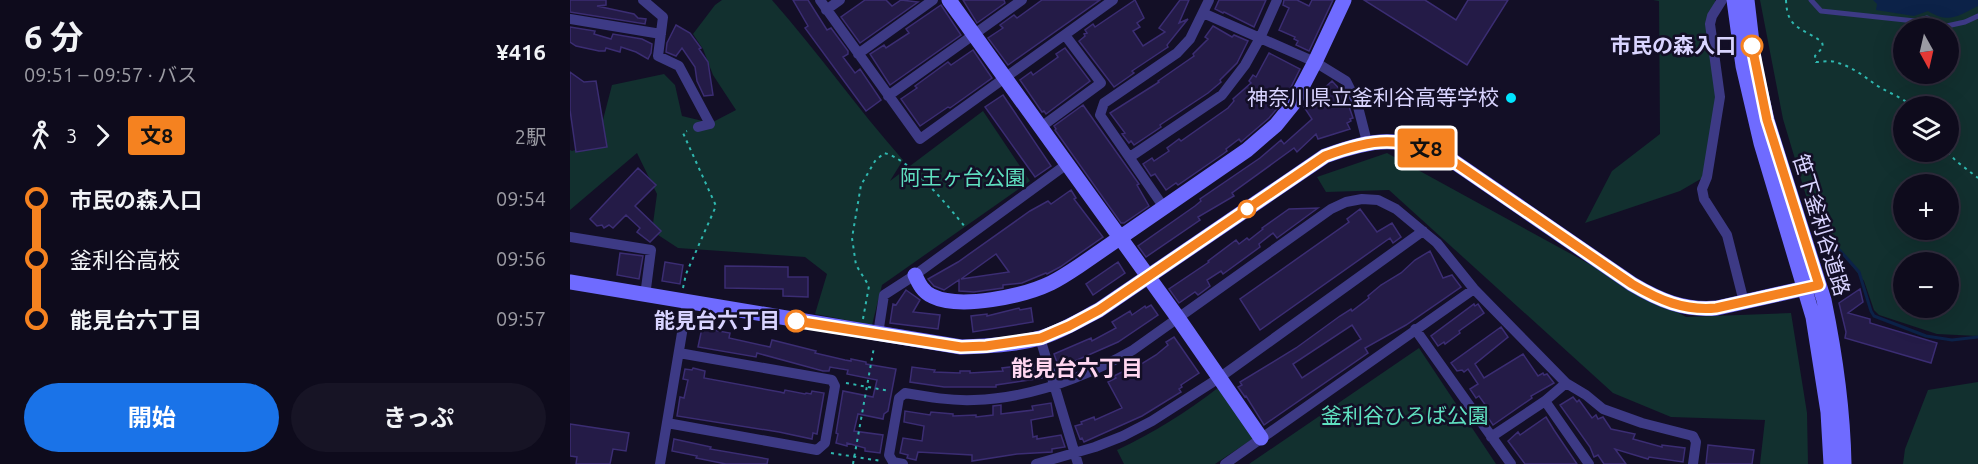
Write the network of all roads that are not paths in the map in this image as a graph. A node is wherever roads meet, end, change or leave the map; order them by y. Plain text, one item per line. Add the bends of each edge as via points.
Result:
1 (643, 0) edge
2 (840, 0) edge
3 (933, 0) edge
4 (949, 0) edge
5 (1022, 0) edge
6 (1113, 0) edge
7 (1209, 0) edge
8 (1277, 0) edge
9 (1344, 0) edge
10 (1722, 0) edge
11 (1734, 0) edge
12 (1747, 0) edge
13 (1810, 0) edge
14 (823, 5) edge
15 (1203, 13) junction
16 (1978, 16) edge
17 (570, 19) edge
18 (661, 34) junction
19 (973, 34) junction
20 (1065, 35) junction
21 (1260, 38) junction
22 (858, 54) junction
23 (1315, 62) junction
24 (1005, 77) junction
25 (888, 96) junction
26 (698, 127) road end
27 (1041, 127) junction
28 (1367, 142) junction
29 (1130, 158) junction
30 (1067, 164) junction
31 (1165, 209) junction
32 (1423, 231) junction
33 (570, 237) edge
34 (1121, 239) junction
35 (915, 275) junction
36 (1147, 277) junction
37 (570, 282) edge
38 (1812, 287) junction
39 (1474, 289) junction
40 (645, 296) junction
41 (685, 297) junction
42 (1744, 302) junction
43 (1178, 318) junction
44 (1415, 330) junction
45 (872, 338) junction
46 (1041, 338) junction
47 (679, 353) junction
48 (1219, 378) junction
49 (1566, 383) junction
50 (1055, 387) junction
51 (1545, 401) junction
52 (667, 423) junction
53 (1491, 437) junction
54 (1261, 438) junction
55 (1077, 459) edge
56 (898, 463) edge
57 (660, 464) edge
58 (1036, 464) edge
59 (1225, 464) edge
60 (1511, 464) edge
61 (1589, 464) edge
62 (1693, 464) edge
63 (1831, 464) edge
64 (1844, 464) edge

1 - 18 street via 663,17
2 - 14 street
3 - 22 street
4 - 19 street
5 - 19 street
6 - 20 street
7 - 15 street
8 - 21 street
9 - 23 street
10 - 42 street via 1710,24 1720,97 1702,189 1704,199 1727,235
11 - 38 street, 笹下釜利谷道路 via 1756,124
12 - 38 street, 笹下釜利谷道路 via 1755,68
13 - 16 lane via 1821,11 1915,21 1927,18 1942,27
14 - 22 street
15 - 21 street
15 - 29 street via 1190,39 1177,53 1104,103 1100,115
17 - 18 street
18 - 26 street via 658,56 679,66 710,124
19 - 24 street
19 - 25 street
20 - 24 street
20 - 27 street via 1101,83
21 - 23 street
21 - 29 street via 1222,95
22 - 25 street
23 - 28 street via 1346,81
23 - 31 street via 1293,104 1276,125
24 - 25 street via 920,139
24 - 27 street
27 - 30 street
28 - 36 street via 1325,156
28 - 42 street via 1408,143 1450,159 1656,298 1702,309
29 - 31 street
30 - 34 street
30 - 35 street
31 - 34 street
32 - 39 street
32 - 43 street via 1378,200 1346,202
32 - 48 street
33 - 40 street via 651,250
34 - 35 street via 1052,283 991,300 933,297 922,289
34 - 36 street
35 - 45 street via 884,295
36 - 43 street
36 - 46 street via 1099,310
37 - 40 street
38 - 42 street
38 - 63 street, 笹下釜利谷道路
38 - 64 street, 笹下釜利谷道路 via 1830,336
39 - 44 street
39 - 49 street
40 - 41 street
41 - 45 street
41 - 47 street
43 - 48 street
43 - 50 street via 1104,367
44 - 53 street
44 - 54 street
45 - 46 street via 961,347
46 - 50 street
47 - 52 street
47 - 52 street via 829,379 835,386 825,443 817,450
48 - 54 street
48 - 55 street via 1152,421
49 - 51 street
49 - 62 street via 1603,409 1693,436
50 - 55 street
50 - 56 street via 974,400 905,393 899,398 889,455
51 - 53 street
51 - 61 street
52 - 57 street
53 - 60 street
54 - 59 street
55 - 58 street

